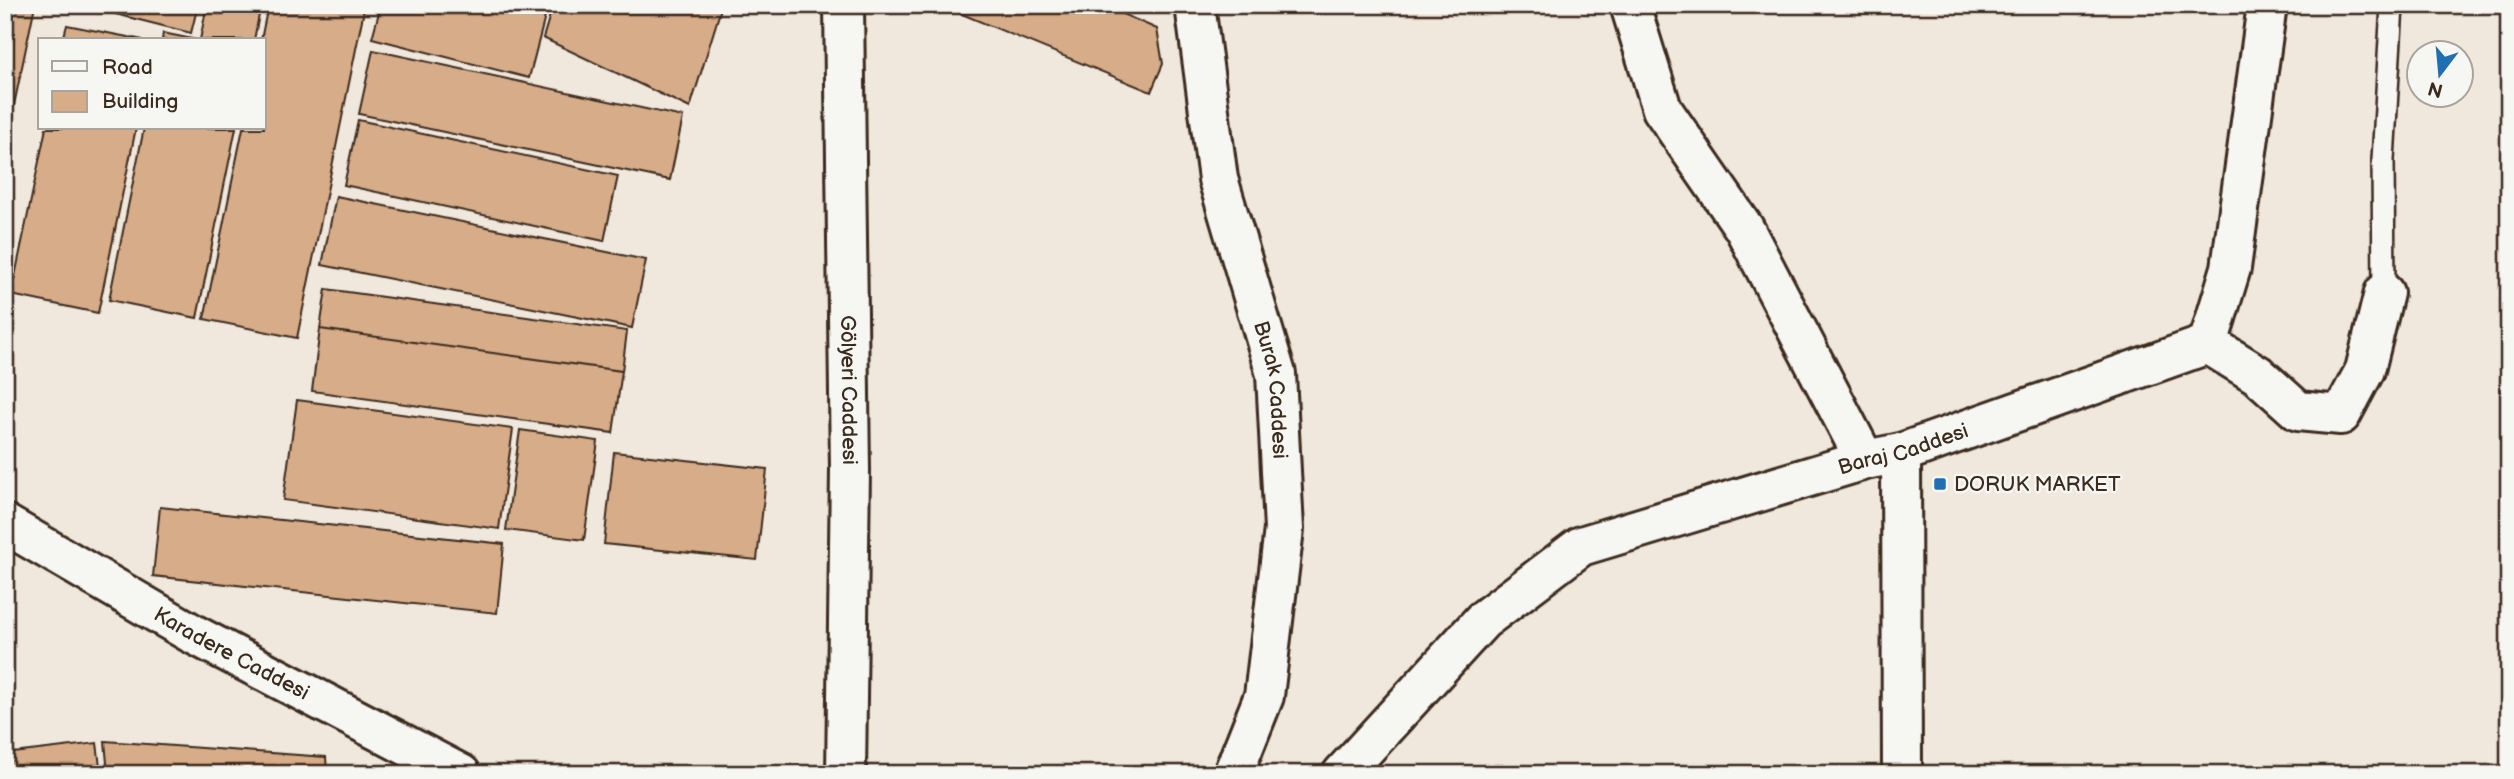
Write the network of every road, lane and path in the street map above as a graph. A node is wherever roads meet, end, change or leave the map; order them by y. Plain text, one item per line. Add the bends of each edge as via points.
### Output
1 (845, 5) edge
2 (1195, 5) edge
3 (1630, 5) edge
4 (2267, 5) edge
5 (2392, 5) edge
6 (2384, 293) joint
7 (2208, 344) junction
8 (1883, 457) junction
9 (5, 524) edge
10 (1389, 721) junction
11 (461, 774) edge
12 (846, 774) edge
13 (1233, 774) edge
14 (1342, 774) edge
15 (1377, 774) edge
16 (1902, 774) edge

1 - 12 street, Gölyeri Caddesi via 850,470
2 - 13 street, Burak Caddesi via 1218,179 1276,374 1284,529 1264,696
3 - 8 street via 1662,109 1744,228
4 - 7 street via 2231,268
5 - 6 lane via 2383,160
6 - 7 street via 2365,370 2341,415 2298,411 2258,375
7 - 8 street, Baraj Caddesi
8 - 10 street, Baraj Caddesi via 1581,546 1483,620
8 - 16 street
9 - 11 street, Karadere Caddesi via 193,634
10 - 14 street, Baraj Caddesi
10 - 15 street

